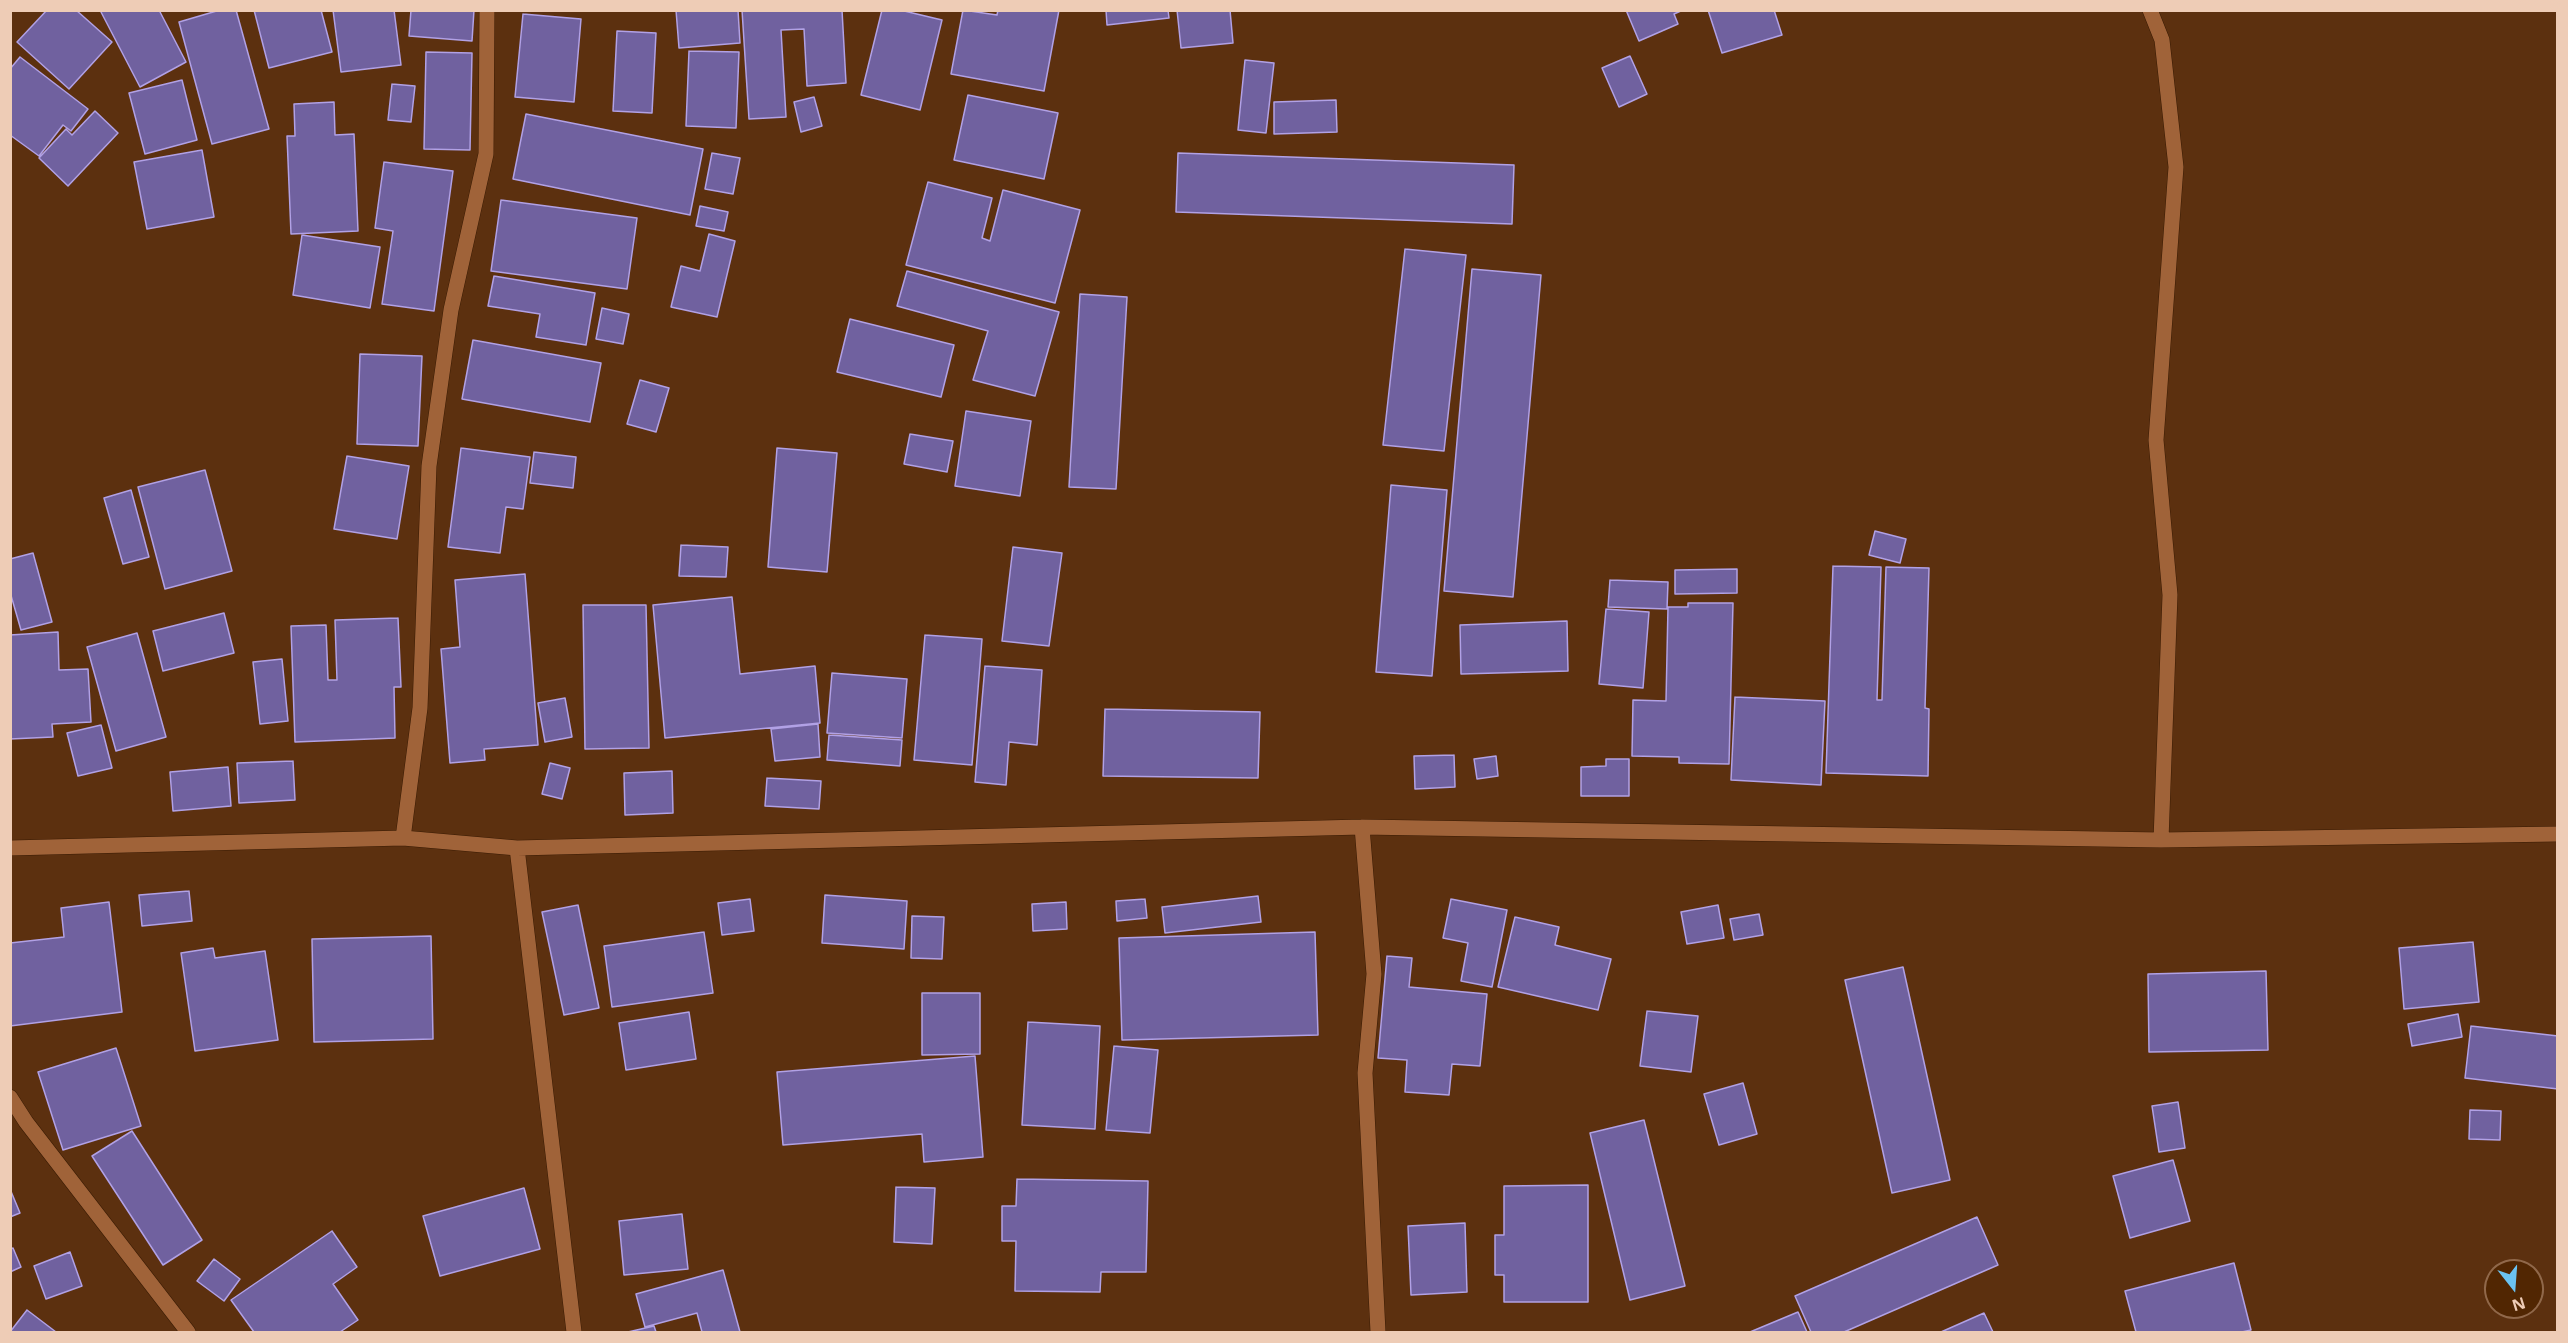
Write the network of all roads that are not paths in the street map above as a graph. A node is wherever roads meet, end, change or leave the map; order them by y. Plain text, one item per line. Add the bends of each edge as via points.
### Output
1 (486, 10) edge
2 (2150, 10) edge
3 (1362, 827) junction
4 (2556, 831) edge
5 (403, 838) junction
6 (2161, 840) junction
7 (10, 848) edge
8 (517, 848) junction
9 (10, 1096) edge
10 (188, 1332) edge
11 (574, 1332) edge
12 (1378, 1332) edge

1 - 5 street via 486,154 451,310 429,466 420,708
2 - 6 street via 2162,40 2176,167 2156,440 2170,595
3 - 6 street
3 - 8 street
3 - 12 street via 1374,974 1365,1073
4 - 6 street
5 - 7 street
5 - 8 street
8 - 11 street
9 - 10 street

